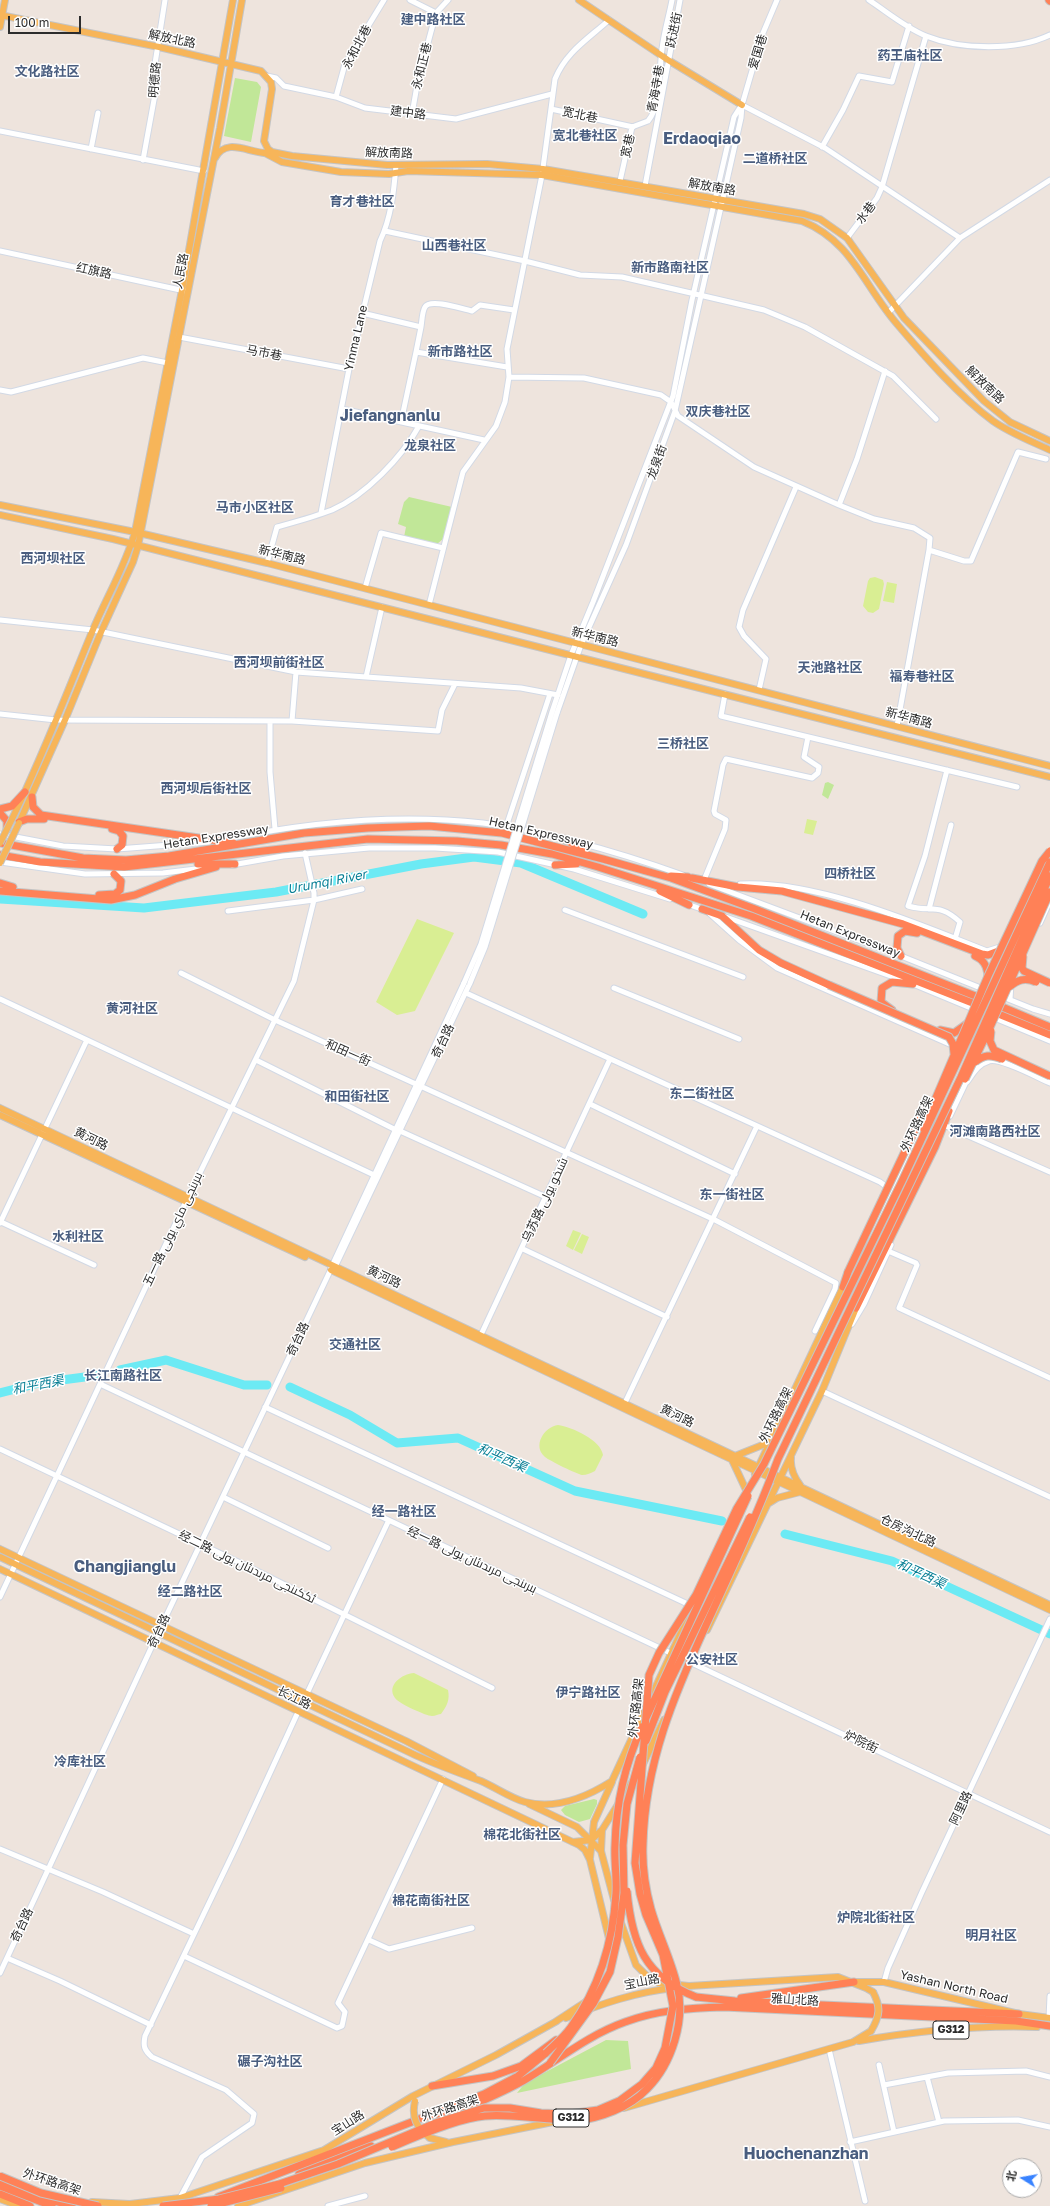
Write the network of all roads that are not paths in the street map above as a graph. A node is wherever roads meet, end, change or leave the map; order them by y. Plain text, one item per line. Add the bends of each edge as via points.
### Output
1 (5, 0) edge
2 (165, 0) edge
3 (234, 0) edge
4 (242, 0) edge
5 (384, 0) edge
6 (410, 0) edge
7 (448, 0) edge
8 (579, 0) edge
9 (672, 0) edge
10 (680, 0) edge
11 (777, 0) edge
12 (869, 0) edge
13 (436, 13) junction
14 (1, 15) edge
15 (609, 20) junction
16 (909, 26) junction
17 (0, 27) edge
18 (1050, 35) edge
19 (926, 36) junction
20 (159, 47) junction
21 (661, 56) junction
22 (668, 60) junction
23 (222, 62) junction
24 (232, 64) junction
25 (267, 76) junction
26 (552, 94) junction
27 (336, 97) junction
28 (742, 105) junction
29 (551, 109) junction
30 (98, 113) dead end
31 (412, 114) junction
32 (648, 121) joint
33 (633, 127) junction
34 (0, 131) edge
35 (264, 136) junction
36 (822, 147) junction
37 (91, 149) junction
38 (265, 153) junction
39 (277, 153) junction
40 (143, 160) junction
41 (212, 165) junction
42 (396, 165) junction
43 (204, 171) junction
44 (543, 172) junction
45 (396, 173) junction
46 (1050, 180) edge
47 (620, 181) junction
48 (645, 186) junction
49 (882, 186) junction
50 (718, 203) junction
51 (385, 231) junction
52 (847, 238) junction
53 (960, 238) junction
54 (0, 251) edge
55 (525, 261) junction
56 (185, 291) junction
57 (694, 292) junction
58 (702, 294) junction
59 (895, 305) junction
60 (514, 310) junction
61 (888, 312) junction
62 (362, 313) junction
63 (421, 327) junction
64 (179, 337) junction
65 (416, 352) junction
66 (168, 363) junction
67 (507, 367) junction
68 (349, 369) junction
69 (885, 371) junction
70 (509, 377) junction
71 (0, 390) edge
72 (670, 402) junction
73 (342, 408) junction
74 (675, 411) junction
75 (936, 419) dead end
76 (401, 422) junction
77 (419, 426) junction
78 (484, 440) junction
79 (1050, 441) edge
80 (1050, 450) edge
81 (1046, 460) dead end
82 (796, 487) junction
83 (839, 505) junction
84 (0, 506) edge
85 (321, 513) junction
86 (0, 515) edge
87 (138, 532) junction
88 (135, 545) junction
89 (444, 548) junction
90 (929, 550) junction
91 (267, 563) junction
92 (365, 588) junction
93 (429, 605) junction
94 (382, 607) junction
95 (0, 620) edge
96 (93, 630) junction
97 (102, 632) junction
98 (579, 644) junction
99 (574, 655) junction
100 (296, 672) junction
101 (366, 677) junction
102 (455, 684) junction
103 (759, 690) junction
104 (550, 694) junction
105 (725, 694) junction
106 (558, 695) junction
107 (554, 713) junction
108 (0, 714) edge
109 (56, 720) junction
110 (65, 720) junction
111 (270, 721) junction
112 (292, 721) junction
113 (897, 726) junction
114 (808, 737) junction
115 (1050, 766) edge
116 (947, 770) junction
117 (1050, 777) edge
118 (1017, 787) dead end
119 (25, 792) junction
120 (32, 796) junction
121 (0, 809) edge
122 (0, 813) edge
123 (19, 823) junction
124 (951, 825) dead end
125 (506, 827) junction
126 (7, 829) junction
127 (275, 829) junction
128 (0, 834) edge
129 (564, 839) junction
130 (217, 841) junction
131 (0, 843) edge
132 (241, 844) junction
133 (117, 849) junction
134 (1050, 852) edge
135 (305, 853) junction
136 (0, 854) edge
137 (595, 856) junction
138 (1050, 862) edge
139 (0, 863) edge
140 (174, 863) junction
141 (235, 864) junction
142 (585, 864) junction
143 (555, 865) junction
144 (216, 867) junction
145 (114, 874) junction
146 (659, 875) junction
147 (1050, 876) edge
148 (690, 877) junction
149 (704, 880) junction
150 (640, 882) junction
151 (0, 883) edge
152 (723, 885) junction
153 (362, 889) dead end
154 (0, 891) edge
155 (1050, 892) edge
156 (314, 900) junction
157 (1050, 901) edge
158 (689, 905) junction
159 (930, 909) junction
160 (228, 910) dead end
161 (565, 910) dead end
162 (704, 910) junction
163 (1012, 937) junction
164 (955, 939) junction
165 (1001, 950) junction
166 (1023, 953) junction
167 (901, 956) junction
168 (181, 973) dead end
169 (988, 976) junction
170 (743, 977) dead end
171 (1050, 983) edge
172 (913, 984) junction
173 (978, 986) junction
174 (614, 988) dead end
175 (1007, 988) junction
176 (1050, 988) edge
177 (466, 993) junction
178 (0, 999) edge
179 (1010, 999) junction
180 (974, 1010) junction
181 (1050, 1014) edge
182 (275, 1020) junction
183 (970, 1022) junction
184 (1002, 1022) junction
185 (991, 1025) junction
186 (1050, 1027) edge
187 (1050, 1035) edge
188 (739, 1039) dead end
189 (87, 1040) junction
190 (1050, 1041) edge
191 (959, 1048) junction
192 (954, 1055) junction
193 (610, 1059) junction
194 (256, 1060) junction
195 (973, 1064) junction
196 (1050, 1076) edge
197 (1050, 1080) edge
198 (1050, 1083) edge
199 (420, 1085) junction
200 (962, 1089) junction
201 (936, 1094) junction
202 (590, 1104) junction
203 (0, 1108) edge
204 (232, 1108) junction
205 (949, 1111) junction
206 (0, 1115) edge
207 (757, 1126) junction
208 (946, 1126) junction
209 (398, 1130) junction
210 (44, 1132) junction
211 (567, 1152) junction
212 (1050, 1172) edge
213 (735, 1174) junction
214 (374, 1175) junction
215 (903, 1179) junction
216 (891, 1190) junction
217 (546, 1197) junction
218 (187, 1199) junction
219 (900, 1205) junction
220 (713, 1220) junction
221 (0, 1222) edge
222 (523, 1249) junction
223 (888, 1251) junction
224 (94, 1265) dead end
225 (332, 1267) junction
226 (843, 1287) junction
227 (856, 1308) joint
228 (667, 1317) junction
229 (815, 1331) dead end
230 (847, 1331) junction
231 (480, 1338) junction
232 (1050, 1378) edge
233 (100, 1384) junction
234 (822, 1391) junction
235 (624, 1406) junction
236 (265, 1407) junction
237 (770, 1442) junction
238 (0, 1449) edge
239 (245, 1452) junction
240 (791, 1455) junction
241 (733, 1458) junction
242 (778, 1459) junction
243 (759, 1467) junction
244 (56, 1475) junction
245 (779, 1479) junction
246 (801, 1490) junction
247 (747, 1492) junction
248 (223, 1497) junction
249 (1050, 1497) edge
250 (768, 1504) junction
251 (388, 1522) junction
252 (201, 1544) junction
253 (328, 1548) dead end
254 (0, 1549) edge
255 (0, 1557) edge
256 (18, 1558) junction
257 (15, 1564) junction
258 (0, 1568) edge
259 (11, 1573) junction
260 (0, 1597) edge
261 (1050, 1605) edge
262 (693, 1607) junction
263 (1050, 1610) edge
264 (344, 1614) junction
265 (1050, 1619) edge
266 (160, 1628) junction
267 (154, 1641) junction
268 (670, 1653) junction
269 (691, 1663) junction
270 (492, 1688) dead end
271 (306, 1694) junction
272 (302, 1702) junction
273 (298, 1712) junction
274 (443, 1780) junction
275 (612, 1781) junction
276 (481, 1782) junction
277 (968, 1793) junction
278 (525, 1802) junction
279 (602, 1830) junction
280 (1050, 1832) edge
281 (590, 1840) junction
282 (576, 1843) junction
283 (623, 1845) junction
284 (0, 1848) edge
285 (601, 1851) junction
286 (590, 1860) junction
287 (48, 1869) junction
288 (472, 1928) dead end
289 (194, 1934) junction
290 (369, 1940) junction
291 (184, 1956) junction
292 (7, 1958) junction
293 (0, 1973) edge
294 (854, 1982) junction
295 (884, 1982) junction
296 (689, 1986) junction
297 (1050, 1996) edge
298 (723, 2000) junction
299 (1019, 2014) junction
300 (1049, 2018) edge
301 (554, 2022) junction
302 (151, 2025) junction
303 (1050, 2027) edge
304 (853, 2042) junction
305 (829, 2049) junction
306 (544, 2052) junction
307 (550, 2063) junction
308 (879, 2065) dead end
309 (927, 2076) junction
310 (1050, 2077) edge
311 (884, 2085) junction
312 (432, 2086) junction
313 (939, 2122) junction
314 (1050, 2127) edge
315 (894, 2132) junction
316 (453, 2142) junction
317 (850, 2142) junction
318 (344, 2148) junction
319 (324, 2150) junction
320 (0, 2178) edge
321 (0, 2186) edge
322 (0, 2194) edge
323 (365, 2196) dead end
324 (180, 2198) junction
325 (0, 2200) edge
326 (865, 2201) dead end
327 (19, 2206) edge
328 (30, 2206) edge
329 (52, 2206) edge
330 (72, 2206) edge
331 (98, 2206) edge
332 (163, 2206) edge
333 (193, 2206) edge
334 (211, 2206) edge
335 (216, 2206) edge
336 (238, 2206) edge
337 (328, 2206) edge

1 - 14 main road
2 - 20 street, 明德路 via 158,36
3 - 23 main road, 人民路
4 - 24 main road, 人民路
5 - 27 street, 永和北巷 via 345,64
6 - 13 street
7 - 13 street, 永和正巷
8 - 15 main road
9 - 21 street, 跃进街
10 - 22 street, 跃进街
11 - 28 street, 爱国巷 via 763,33
12 - 16 street
13 - 31 street, 永和正巷 via 418,80
14 - 17 main road
14 - 20 main road, 解放北路
15 - 21 main road
15 - 26 street via 572,51 561,65
16 - 19 street
16 - 36 street via 892,82 859,76
18 - 19 street via 1023,43 986,47 963,45
19 - 49 street, 水巷
20 - 23 main road, 解放北路
20 - 40 street, 明德路 via 154,70 158,78
21 - 22 main road
21 - 32 street, 青海寺巷 via 662,70 655,104
22 - 28 main road
22 - 48 street, 青海寺巷
23 - 24 main road, 解放北路
23 - 43 main road, 人民路
24 - 25 main road via 256,69
24 - 41 main road, 人民路
25 - 27 street, 建中路 via 276,78 284,86
25 - 35 main road via 272,90
26 - 29 street
26 - 31 street, 建中路 via 456,119
27 - 31 street, 建中路 via 365,108
28 - 36 street
28 - 50 street, 爱国巷 via 741,118
29 - 33 street, 宽北巷
29 - 44 street
30 - 37 street
32 - 33 street, 宽巷
33 - 47 street, 宽巷 via 629,135
34 - 37 street
35 - 38 main road
35 - 39 main road via 265,146
36 - 49 street
37 - 40 street
38 - 39 main road, 解放南路
38 - 41 main road, 解放南路 via 228,147 217,154
38 - 45 main road, 解放南路 via 282,162 341,172
39 - 42 main road, 解放南路 via 345,162
40 - 43 street
41 - 56 main road, 人民路
42 - 44 main road, 解放南路 via 487,164
42 - 45 street, Yinma Lane
43 - 56 main road, 人民路
44 - 45 main road, 解放南路
44 - 47 main road, 解放南路
44 - 50 main road, 解放南路
44 - 55 street
45 - 51 street, Yinma Lane
46 - 53 street
47 - 48 main road, 解放南路
48 - 50 main road, 解放南路
49 - 52 street, 水巷 via 877,198
49 - 53 street
50 - 52 main road, 解放南路 via 809,216 826,222
50 - 57 street, 龙泉街
50 - 58 street, 龙泉街
50 - 61 main road via 802,221 826,232 851,258
51 - 55 street
51 - 62 street, Yinma Lane via 380,241
52 - 59 main road, 解放南路
53 - 59 street
54 - 56 street, 红旗路
55 - 57 street via 580,275 622,277
55 - 60 street
56 - 64 main road, 人民路
56 - 66 main road, 人民路
57 - 58 street
57 - 72 street, 龙泉街
58 - 69 street via 764,310 798,324
58 - 74 street, 龙泉街
59 - 61 street
59 - 79 main road, 解放南路 via 989,406 1010,422
60 - 63 street via 480,305 472,311 439,303 429,304 425,307
60 - 67 street via 507,349
61 - 80 main road via 955,389 992,420
62 - 63 street
62 - 68 street, Yinma Lane
63 - 65 street
64 - 68 street, 马市巷
64 - 87 main road, 人民路
65 - 67 street
65 - 76 street
66 - 71 street via 144,358 11,392
66 - 87 main road, 人民路
67 - 70 street
68 - 73 street, Yinma Lane
69 - 75 street
69 - 83 street via 857,459
70 - 72 street via 584,378 661,395
70 - 78 street via 505,402 496,426
72 - 74 street
72 - 98 street, 龙泉街
73 - 76 street
73 - 85 street, Yinma Lane
74 - 82 street via 678,416 754,467
74 - 98 street, 龙泉街 via 626,545
76 - 77 street
77 - 78 street
77 - 85 street via 410,444 392,464 358,493 333,509
78 - 89 street via 463,472
81 - 90 street via 1018,452 971,561
82 - 83 street
82 - 103 street via 743,610 739,627 766,659
83 - 90 street via 874,519 914,528 930,538
84 - 87 main road, 新华南路
85 - 91 street via 276,527
86 - 88 main road, 新华南路
87 - 88 main road, 人民路
87 - 91 main road, 新华南路
88 - 94 main road, 新华南路
88 - 96 main road
88 - 97 main road via 133,562
89 - 92 street via 381,533
89 - 93 street
90 - 113 street
91 - 92 main road, 新华南路
92 - 93 main road, 新华南路
93 - 98 main road, 新华南路
94 - 99 main road, 新华南路
94 - 101 street
95 - 96 street
96 - 97 street
96 - 109 main road
97 - 100 street
97 - 110 main road
98 - 99 street, 龙泉街
98 - 103 main road, 新华南路
99 - 105 main road, 新华南路
99 - 106 street, 龙泉街
99 - 107 street, 龙泉街
100 - 101 street
100 - 112 street
101 - 102 street
102 - 104 street via 521,688
102 - 112 street via 442,710 438,732
103 - 113 main road, 新华南路
104 - 106 street
104 - 125 street
105 - 114 street via 721,716
105 - 117 main road, 新华南路
106 - 107 street, 龙泉街
107 - 177 street, 奇台路, bridge via 485,947
107 - 199 street, 奇台路, bridge via 481,944
108 - 109 street
109 - 110 street
109 - 119 main road
110 - 111 street
110 - 120 main road
111 - 112 street
111 - 127 street via 270,772
113 - 115 main road, 新华南路
114 - 116 street
114 - 149 street via 804,757 819,767 818,773 812,778 726,759 714,811 726,820 725,829
116 - 118 street
116 - 159 street via 925,856 908,906 921,910
119 - 121 highway via 12,806
119 - 126 main road, bridge
120 - 123 main road
120 - 130 highway via 33,807 41,815
122 - 126 highway via 7,821
123 - 133 highway via 36,818 116,830 122,833 124,839
123 - 139 main road, bridge
124 - 159 street
125 - 127 street via 463,821 369,820
125 - 129 street
126 - 131 main road, bridge
127 - 130 street
128 - 133 street via 63,846
129 - 137 highway
129 - 148 street
130 - 132 highway
130 - 133 street
131 - 132 highway, Hetan Expressway via 83,858 126,860
132 - 137 highway, Hetan Expressway via 304,833 430,826 502,833
134 - 163 street
134 - 165 highway, bridge via 1042,861
135 - 141 street
135 - 143 street via 369,848 435,848 498,852
135 - 156 street, 五一路 بىرىنچى ماي يولى
136 - 140 highway, Hetan Expressway via 40,862 82,866 124,867
137 - 146 highway, Hetan Expressway
138 - 215 highway, 外环路高架, bridge
139 - 145 street via 85,874
140 - 141 highway
140 - 142 highway, Hetan Expressway via 311,845 392,840 501,845 552,854
141 - 144 street
142 - 143 highway
142 - 150 highway, Hetan Expressway
143 - 158 street
144 - 145 street via 163,873
144 - 154 highway via 175,879 136,895 111,900
145 - 151 highway via 121,881 120,890 115,894 9,887
146 - 148 highway
146 - 186 highway, Hetan Expressway via 755,909
147 - 219 highway, 外环路高架, bridge via 961,1078
148 - 149 highway
148 - 167 street
149 - 152 highway
150 - 158 highway
150 - 187 highway, Hetan Expressway via 751,916
152 - 164 street via 754,884 814,892 914,923
152 - 165 highway via 782,891 915,928 982,954 992,954
153 - 156 street
155 - 166 highway, bridge
156 - 160 street
156 - 182 street, 五一路 بىرىنچى ماي يولى via 294,980
157 - 179 street via 1011,984
158 - 162 street
159 - 164 street via 949,913 960,922
161 - 170 street
162 - 172 street
162 - 191 street via 738,940 777,968
162 - 192 highway, bridge via 722,916 759,950 781,963 948,1037 953,1044
163 - 164 street via 1000,947 987,951
163 - 173 street via 996,975
165 - 169 highway, bridge
166 - 171 highway, bridge via 1024,971
166 - 175 highway, bridge
167 - 169 highway via 897,948 898,936 905,931 922,934 982,959
167 - 173 street
168 - 182 street, 和田一街
169 - 183 highway, bridge
172 - 180 street
172 - 183 highway, bridge via 886,984 882,988 881,1002 890,1009 948,1033 954,1033
173 - 179 street
174 - 188 street
175 - 176 highway, bridge via 1021,979
175 - 185 highway, bridge
177 - 193 street
177 - 199 street, 奇台路
178 - 189 street
179 - 181 street via 1033,1010
180 - 184 street
180 - 191 street via 975,1016
182 - 194 street, 五一路 بىرىنچى ماي يولى
182 - 199 street, 和田一街
183 - 192 highway, bridge
184 - 190 street
184 - 200 street via 993,1026
185 - 195 highway, bridge
185 - 196 highway, bridge via 990,1041 994,1050
189 - 204 street
189 - 210 street
191 - 216 street
192 - 201 highway, bridge
193 - 202 street, 乌苏路 شىخو يولى
193 - 207 street
194 - 204 street, 五一路 بىرىنچى ماي يولى
194 - 209 street
195 - 197 highway, bridge via 982,1056 992,1055
195 - 205 highway, bridge
198 - 200 street via 1001,1062 990,1060 979,1066
199 - 209 street, 奇台路
199 - 211 street, 和田一街
200 - 208 street
201 - 215 highway, bridge
201 - 226 highway, bridge via 922,1115
202 - 211 street, 乌苏路 شىخو يولى
202 - 213 street
203 - 210 main road, 黄河路
204 - 214 street
204 - 218 street, 五一路 بىرىنچى ماي يولى
205 - 219 highway, bridge
205 - 227 highway via 935,1147
206 - 210 main road, 黄河路
207 - 213 street
207 - 216 street via 880,1182
208 - 212 street
208 - 223 street
209 - 214 street, 奇台路
209 - 217 street
209 - 225 street, 奇台路
210 - 218 main road, 黄河路
210 - 221 street
211 - 217 street, 乌苏路 شىخو يولى
211 - 220 street, 和田一街
213 - 220 street
214 - 225 street, 奇台路
215 - 243 highway, 外环路高架, bridge
216 - 226 street
217 - 222 street, 乌苏路 شىخو يولى
218 - 225 main road, 黄河路
218 - 233 street, 五一路 بىرىنچى ماي يولى
219 - 242 highway, 外环路高架, bridge
220 - 228 street
220 - 229 street, 和田一街 via 836,1282
221 - 224 street
222 - 228 street
222 - 231 street, 乌苏路 شىخو يولى
223 - 230 street via 864,1304
223 - 232 street via 917,1265 899,1308
225 - 231 main road, 黄河路
225 - 236 street, 奇台路
226 - 237 main road via 819,1333
227 - 230 main road
228 - 235 street
230 - 234 main road
231 - 235 main road, 黄河路
233 - 239 street, 经一路 بىرىنجى مرىدىئان يولى
233 - 244 street, 五一路 بىرىنچى ماي يولى
234 - 240 main road
234 - 249 street
235 - 241 main road, 黄河路
236 - 239 street, 奇台路
236 - 262 street
237 - 241 main road
237 - 243 main road
238 - 244 street, 经二路 ئككىنجى مرىدىئان يولى
239 - 248 street, 奇台路
239 - 251 street, 经一路 بىرىنجى مرىدىئان يولى
240 - 245 main road
240 - 246 main road via 790,1465
241 - 243 main road, 黄河路
241 - 247 main road
242 - 283 highway, bridge via 665,1692 633,1776
242 - 334 highway, 外环路高架, bridge via 763,1501 682,1678 656,1750 647,1793 643,1865 652,1911 677,1984 680,2005 671,2050 662,2070 651,2084 625,2106 603,2115 574,2121 508,2115 483,2116 437,2129 282,2188
243 - 245 main road, 仓房沟北路
243 - 247 main road
243 - 306 highway, bridge via 640,1732 623,1778 615,1845 616,1893 611,1935 602,1969 588,2000 570,2028
243 - 332 highway, 外环路高架, bridge via 736,1508 696,1595 659,1653 649,1675 635,1863 646,1915 663,1955 673,2006 665,2048 656,2068 642,2084 620,2101 598,2110 569,2114 484,2108 438,2122 338,2164 279,2184 219,2199
244 - 252 street, 经二路 ئككىنجى مرىدىئان يولى
244 - 256 street, 五一路 بىرىنچى ماي يولى
245 - 246 main road, 仓房沟北路
245 - 250 main road
246 - 250 main road via 777,1498
246 - 261 main road, 仓房沟北路
246 - 263 main road, 仓房沟北路
247 - 262 main road
248 - 252 street, 奇台路
248 - 253 street
250 - 269 main road
251 - 264 street
251 - 268 street, 经一路 بىرىنجى مرىدىئان يولى
252 - 264 street, 经二路 ئككىنجى مرىدىئان يولى
252 - 266 street, 奇台路
254 - 256 main road
255 - 257 main road, 长江路
256 - 257 street, 五一路 بىرىنچى ماي يولى
256 - 266 main road
257 - 259 street, 五一路 بىرىنچى ماي يولى
257 - 266 main road, 长江路
258 - 259 main road, 长江路
259 - 260 street, 五一路 بىرىنچى ماي يولى
259 - 267 main road, 长江路
262 - 268 main road
264 - 270 street, 经二路 ئككىنجى مرىدىئان يولى
264 - 271 street
265 - 277 street, 阿里路
266 - 267 street, 奇台路
266 - 271 main road
266 - 272 main road, 长江路
267 - 273 main road, 长江路
267 - 287 street, 奇台路
268 - 269 street, 炉院街
268 - 275 main road
269 - 277 street, 炉院街
269 - 279 main road via 644,1763
271 - 272 street
271 - 276 main road via 406,1740 464,1770
272 - 276 main road, 长江路 via 422,1758
273 - 274 main road, 长江路
273 - 289 street
274 - 282 main road, 长江路
274 - 290 street
275 - 278 main road, 长江路 via 589,1795 558,1803
275 - 281 main road via 594,1822
276 - 278 main road, 长江路
277 - 280 street, 炉院街
277 - 295 street, 阿里路 via 888,1968
278 - 281 main road via 577,1827
279 - 281 main road
279 - 285 main road
281 - 282 main road
281 - 285 main road
281 - 286 main road
282 - 286 main road via 585,1850
283 - 298 highway, bridge via 634,1933 651,1967 664,1981 696,1997
283 - 307 highway, bridge via 624,1893 610,1972 593,2004
284 - 287 street
285 - 296 main road via 636,1965 649,1978 659,1983
286 - 301 main road via 612,1943 613,1956 608,1976 598,1992
287 - 289 street
287 - 292 street, 奇台路
288 - 290 street via 389,1949
289 - 291 street
290 - 291 street via 338,2003 345,2012 345,2020 342,2026 337,2028
291 - 302 street
292 - 293 street, 奇台路
292 - 302 street
294 - 295 main road, Yashan North Road
294 - 296 main road via 829,1977
294 - 298 highway
294 - 304 main road, bridge via 872,1992 880,2009 871,2031
295 - 299 main road, Yashan North Road
296 - 301 main road, 宝山路 via 654,1990 614,1999
297 - 300 street
298 - 299 highway
299 - 300 main road, Yashan North Road
301 - 312 main road, 宝山路 via 496,2055
302 - 324 street via 143,2045 146,2052 226,2090 254,2114 252,2123 202,2157
303 - 304 main road, G312 via 1017,2026 955,2030 886,2036
303 - 307 highway, 雅山北路 via 1016,2021 688,2008 625,2022 590,2038
304 - 305 main road, G312
305 - 316 main road, G312 via 621,2109
305 - 317 street
306 - 312 highway via 521,2066 493,2076
306 - 318 highway via 518,2076 484,2094
307 - 335 highway, 雅山北路 via 487,2099
308 - 311 street
309 - 310 street via 1026,2071
309 - 311 street
309 - 313 street
311 - 315 street
312 - 316 main road, bridge via 415,2101 416,2123 430,2138 441,2142
312 - 319 main road, 宝山路
313 - 314 street via 1018,2120
313 - 315 street
315 - 317 street
316 - 336 main road, G312 via 365,2163
317 - 326 street
318 - 319 highway
318 - 333 highway
319 - 324 main road, 宝山路
320 - 324 main road, 宝山路 via 44,2192 96,2203 130,2204
320 - 330 highway, 外环路高架 via 44,2198
320 - 331 highway, 外环路高架, bridge via 41,2193
321 - 329 highway
322 - 328 highway
323 - 337 street
325 - 327 main road

